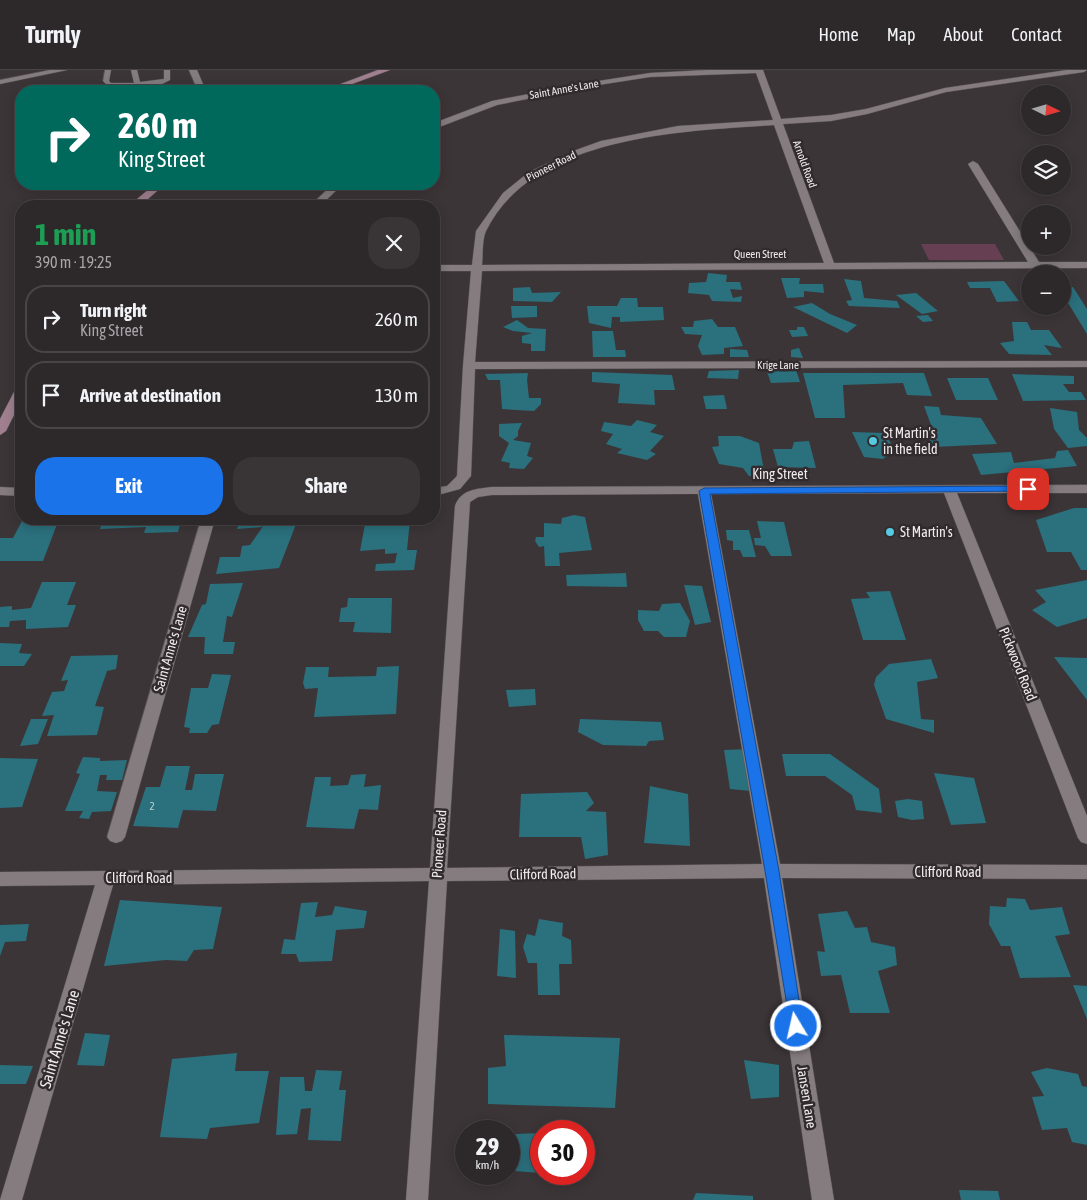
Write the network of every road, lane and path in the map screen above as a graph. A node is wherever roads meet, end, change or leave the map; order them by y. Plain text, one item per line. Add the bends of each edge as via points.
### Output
1 (63, 70) edge
2 (108, 70) edge
3 (134, 70) edge
4 (167, 70) edge
5 (193, 70) edge
6 (386, 70) edge
7 (759, 70) edge
8 (1084, 70) edge
9 (0, 82) edge
10 (137, 84) junction
11 (199, 85) edge
12 (343, 85) edge
13 (778, 123) junction
14 (440, 124) edge
15 (973, 164) dead end
16 (153, 190) edge
17 (331, 190) edge
18 (141, 200) edge
19 (321, 200) edge
20 (1035, 265) edge
21 (1071, 265) edge
22 (1087, 265) edge
23 (830, 266) junction
24 (1021, 266) edge
25 (440, 268) edge
26 (477, 268) junction
27 (1087, 364) edge
28 (469, 366) junction
29 (15, 402) edge
30 (0, 431) edge
31 (1087, 488) edge
32 (467, 489) junction
33 (949, 490) junction
34 (0, 491) edge
35 (440, 491) edge
36 (704, 491) junction
37 (15, 492) edge
38 (206, 525) edge
39 (116, 837) dead end
40 (1087, 838) edge
41 (772, 871) junction
42 (1087, 872) edge
43 (436, 876) junction
44 (106, 878) junction
45 (0, 879) edge
46 (11, 1200) edge
47 (417, 1200) edge
48 (823, 1200) edge

1 - 9 street
2 - 10 lane via 106,81 110,85
3 - 10 lane
4 - 10 lane via 167,80
5 - 11 street
6 - 12 main road
7 - 13 street, Arnold Road
7 - 14 street, Saint Anne's Lane via 650,75 574,87 495,103
8 - 13 street, Pioneer Road via 945,90 849,115
13 - 23 street, Arnold Road
13 - 26 street, Pioneer Road via 678,129 601,144 556,162 532,174 506,195 480,234
15 - 20 street
16 - 18 main road
17 - 19 street
21 - 22 street, Queen Street
23 - 24 street, Queen Street
23 - 26 street, Queen Street
25 - 26 street, Queen Street
26 - 28 street, Pioneer Road
27 - 28 street, Krige Lane
28 - 32 street, Pioneer Road via 464,473
29 - 30 main road
31 - 33 street, King Street
32 - 35 street, King Street
32 - 36 street, King Street
32 - 43 street, Pioneer Road via 462,506
33 - 36 street, King Street
33 - 40 street, Pickwood Road
34 - 37 street
36 - 41 street, Jansen Lane
38 - 39 street, Saint Anne's Lane
41 - 42 street, Clifford Road
41 - 43 street, Clifford Road
41 - 48 street, Jansen Lane
43 - 44 street, Clifford Road
43 - 47 street, Pioneer Road
44 - 45 street, Clifford Road
44 - 46 street, Saint Anne's Lane

